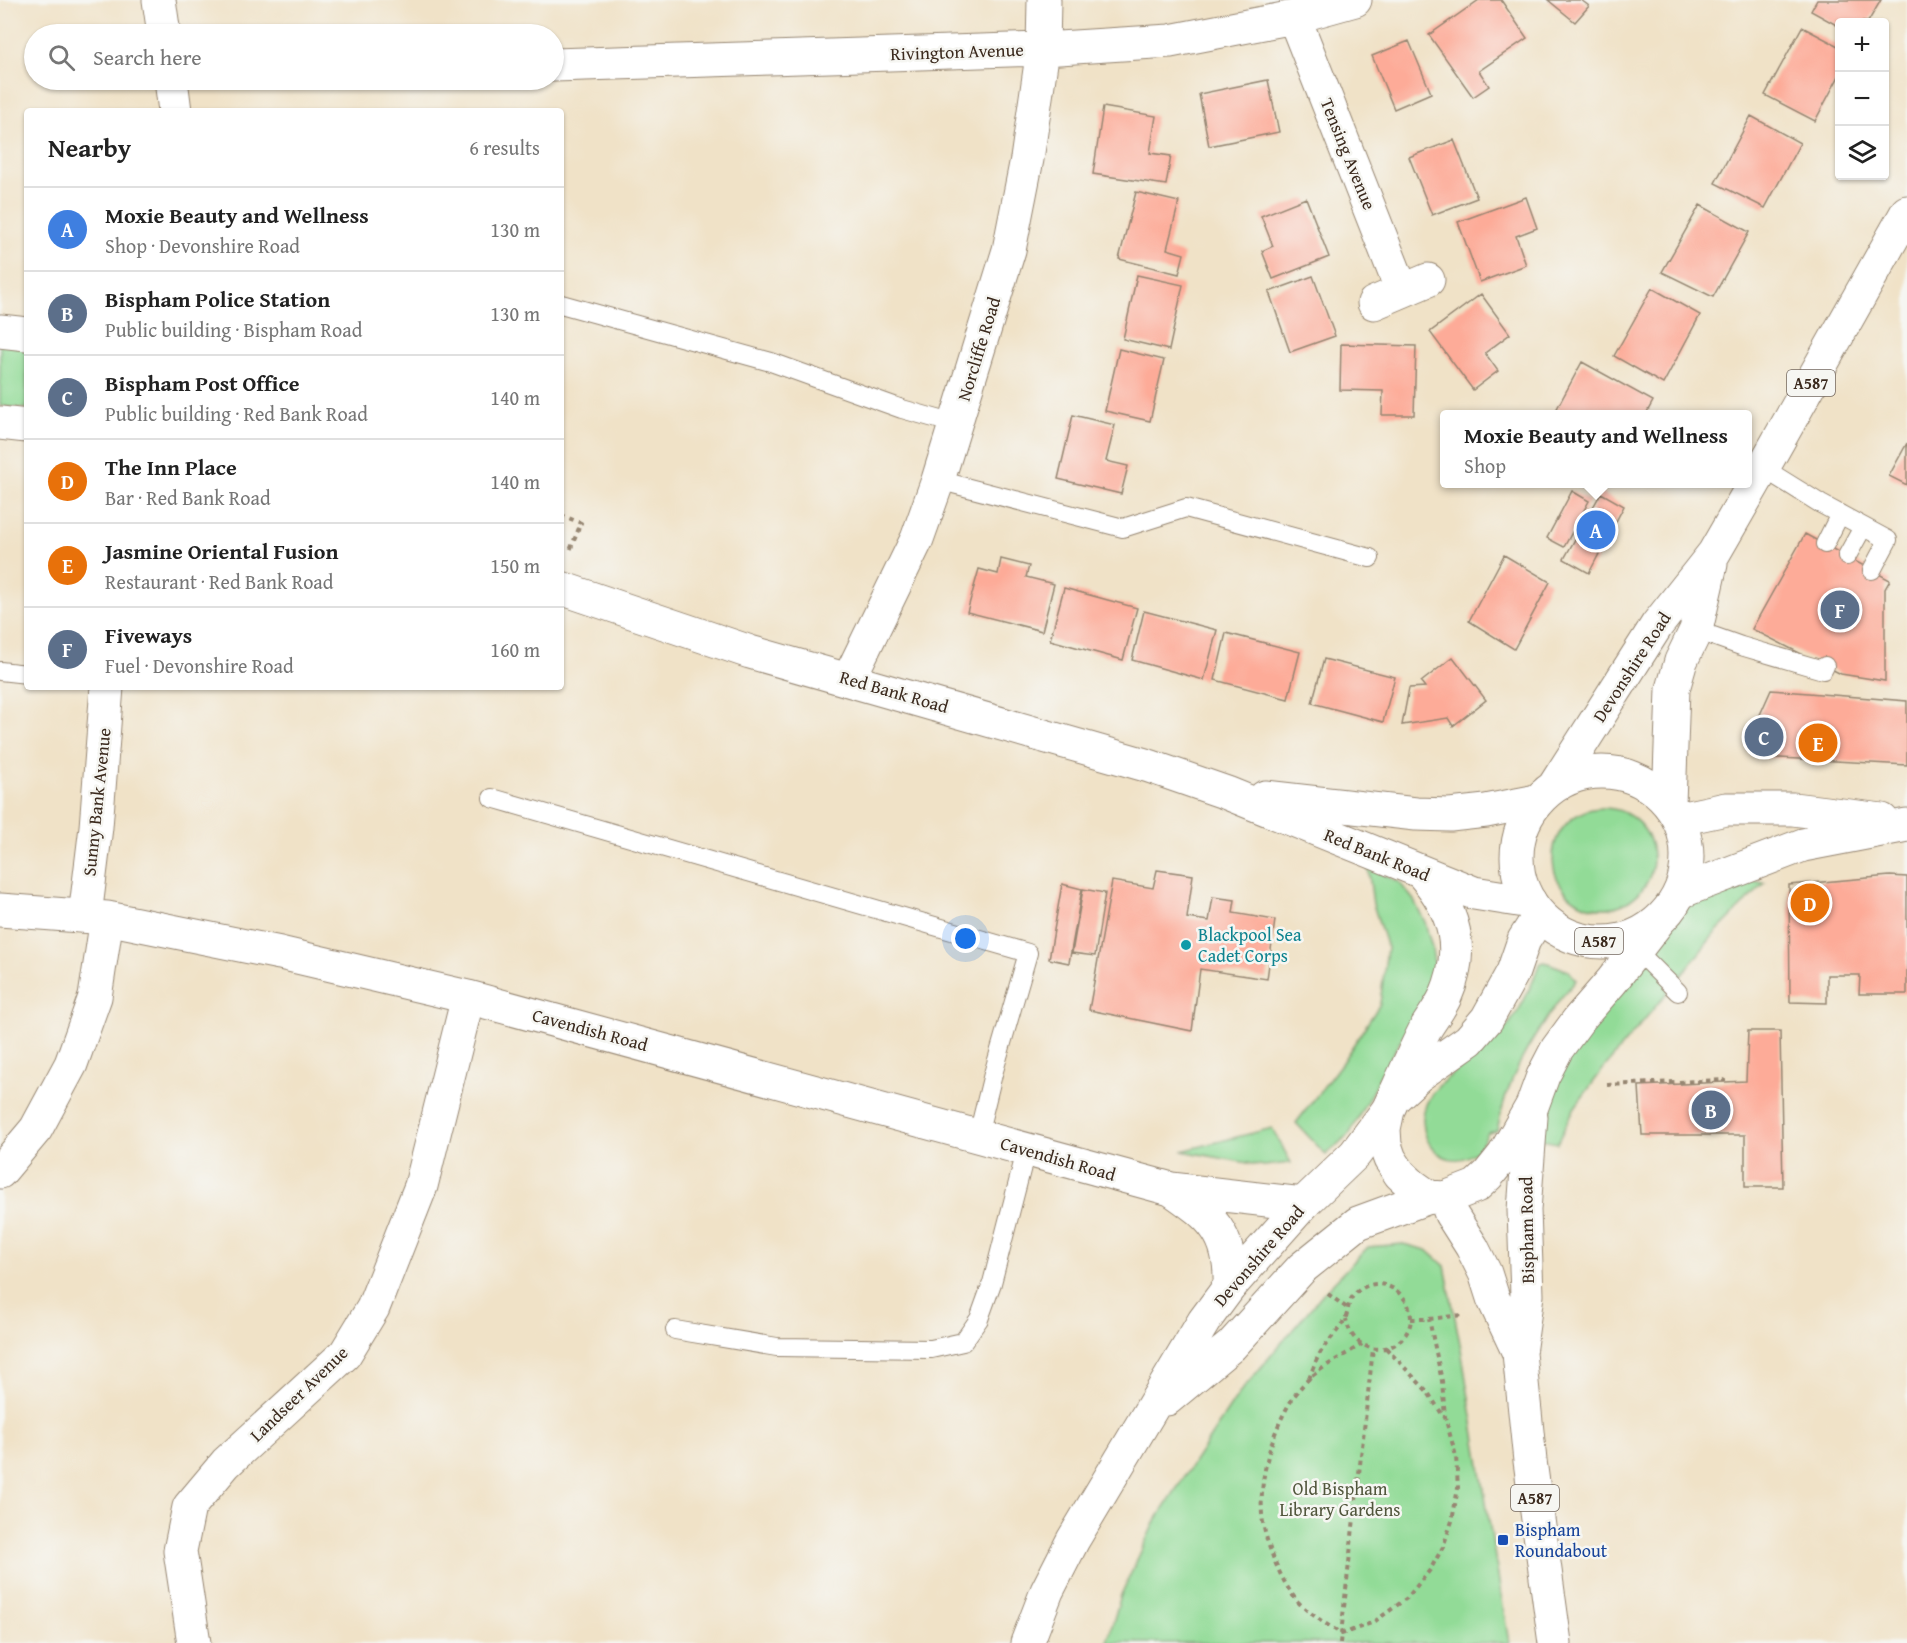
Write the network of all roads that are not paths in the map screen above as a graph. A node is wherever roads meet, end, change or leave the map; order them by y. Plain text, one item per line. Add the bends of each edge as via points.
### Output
1 (159, 0) edge
2 (1044, 0) edge
3 (1355, 0) edge
4 (1294, 17) junction
5 (163, 24) edge
6 (1043, 49) junction
7 (564, 65) edge
8 (172, 90) edge
9 (175, 108) edge
10 (1907, 212) edge
11 (1402, 292) dead end
12 (564, 305) edge
13 (0, 331) edge
14 (24, 334) edge
15 (0, 423) edge
16 (955, 424) junction
17 (24, 426) edge
18 (1763, 468) junction
19 (938, 480) junction
20 (1752, 487) edge
21 (1751, 488) edge
22 (1840, 514) junction
23 (1863, 527) junction
24 (1825, 544) dead end
25 (1714, 553) junction
26 (1847, 556) dead end
27 (1370, 558) dead end
28 (1872, 570) dead end
29 (564, 589) edge
30 (1696, 630) junction
31 (1825, 666) dead end
32 (0, 671) edge
33 (24, 674) edge
34 (849, 679) junction
35 (107, 690) edge
36 (1227, 793) junction
37 (1546, 793) junction
38 (492, 798) dead end
39 (1674, 812) junction
40 (1907, 824) edge
41 (1423, 874) junction
42 (1680, 892) junction
43 (1535, 908) junction
44 (0, 910) edge
45 (96, 917) junction
46 (1633, 944) junction
47 (1678, 992) dead end
48 (468, 997) junction
49 (1391, 1105) junction
50 (1532, 1106) junction
51 (978, 1136) junction
52 (1026, 1151) junction
53 (0, 1172) edge
54 (1171, 1189) junction
55 (1437, 1198) junction
56 (1303, 1204) junction
57 (1230, 1286) junction
58 (675, 1330) dead end
59 (1519, 1353) junction
60 (1147, 1416) junction
61 (194, 1643) edge
62 (1027, 1643) edge
63 (1555, 1643) edge

1 - 5 street
2 - 6 street, Norcliffe Road
3 - 4 street, Rivington Avenue
4 - 6 street, Rivington Avenue via 1170,41
4 - 11 street, Tensing Avenue
6 - 7 street, Rivington Avenue
6 - 16 street, Norcliffe Road via 1009,250
8 - 9 street
10 - 18 street, Devonshire Road / A587
12 - 16 lane via 771,362
13 - 14 street
15 - 17 street
16 - 19 street, Norcliffe Road
18 - 20 street, Devonshire Road / A587
18 - 22 lane
19 - 27 lane via 1123,528 1186,508
19 - 34 street, Norcliffe Road via 918,539
21 - 25 street, Devonshire Road / A587
22 - 23 lane
22 - 24 lane
23 - 26 lane
23 - 28 lane via 1888,540
25 - 30 street, Devonshire Road / A587
25 - 37 street, Devonshire Road / A587 via 1657,625
29 - 34 street, Red Bank Road via 750,652
30 - 31 lane via 1742,646 1769,646 1823,670
30 - 39 street, Devonshire Road / A587 via 1673,689
32 - 33 lane
34 - 36 street, Red Bank Road via 1149,766
35 - 45 street, Sunny Bank Avenue via 96,827
36 - 37 street, Red Bank Road via 1427,815 1486,811
36 - 41 street, Red Bank Road
37 - 39 street via 1574,776 1595,771 1616,773 1636,778 1654,789
37 - 43 street, A587 via 1526,819 1518,840 1521,883
38 - 51 lane via 1028,953
39 - 40 street via 1793,809
39 - 42 street, A587 via 1685,837 1687,856
40 - 42 street via 1803,845
41 - 43 street, Red Bank Road via 1474,893
41 - 49 street via 1447,908 1456,953 1445,998
42 - 46 street, A587 via 1671,907
43 - 46 street, A587 via 1554,927 1572,936
43 - 49 street via 1513,972 1487,1019 1469,1040 1419,1075
44 - 45 street, Cavendish Road
45 - 48 street, Cavendish Road via 280,952
45 - 53 street, Sunny Bank Avenue via 95,997 71,1064 36,1129
46 - 47 lane
46 - 50 street, A587 via 1557,1049
48 - 51 street, Cavendish Road
48 - 61 street, Landseer Avenue via 421,1186 373,1308 345,1354 226,1463 189,1506 180,1551
49 - 55 street, A587 via 1384,1129 1390,1159 1412,1185
49 - 56 street, Devonshire Road via 1355,1154
50 - 55 street, A587 via 1488,1175 1476,1186
50 - 59 street, Bispham Road / A587 via 1524,1210 1527,1295
51 - 52 street, Cavendish Road
52 - 54 street, Cavendish Road
52 - 58 lane via 992,1283 979,1319 963,1342 931,1349 777,1347
54 - 56 street, Cavendish Road
54 - 57 street, Cavendish Road via 1200,1209 1216,1227 1227,1247
55 - 59 street, Bispham Road / A587 via 1472,1247
55 - 60 street, Devonshire Road via 1358,1223 1302,1268 1231,1346
56 - 57 street, Devonshire Road
57 - 60 street, Devonshire Road via 1204,1321
59 - 63 street, Bispham Road / A587
60 - 62 street, Devonshire Road via 1073,1540

